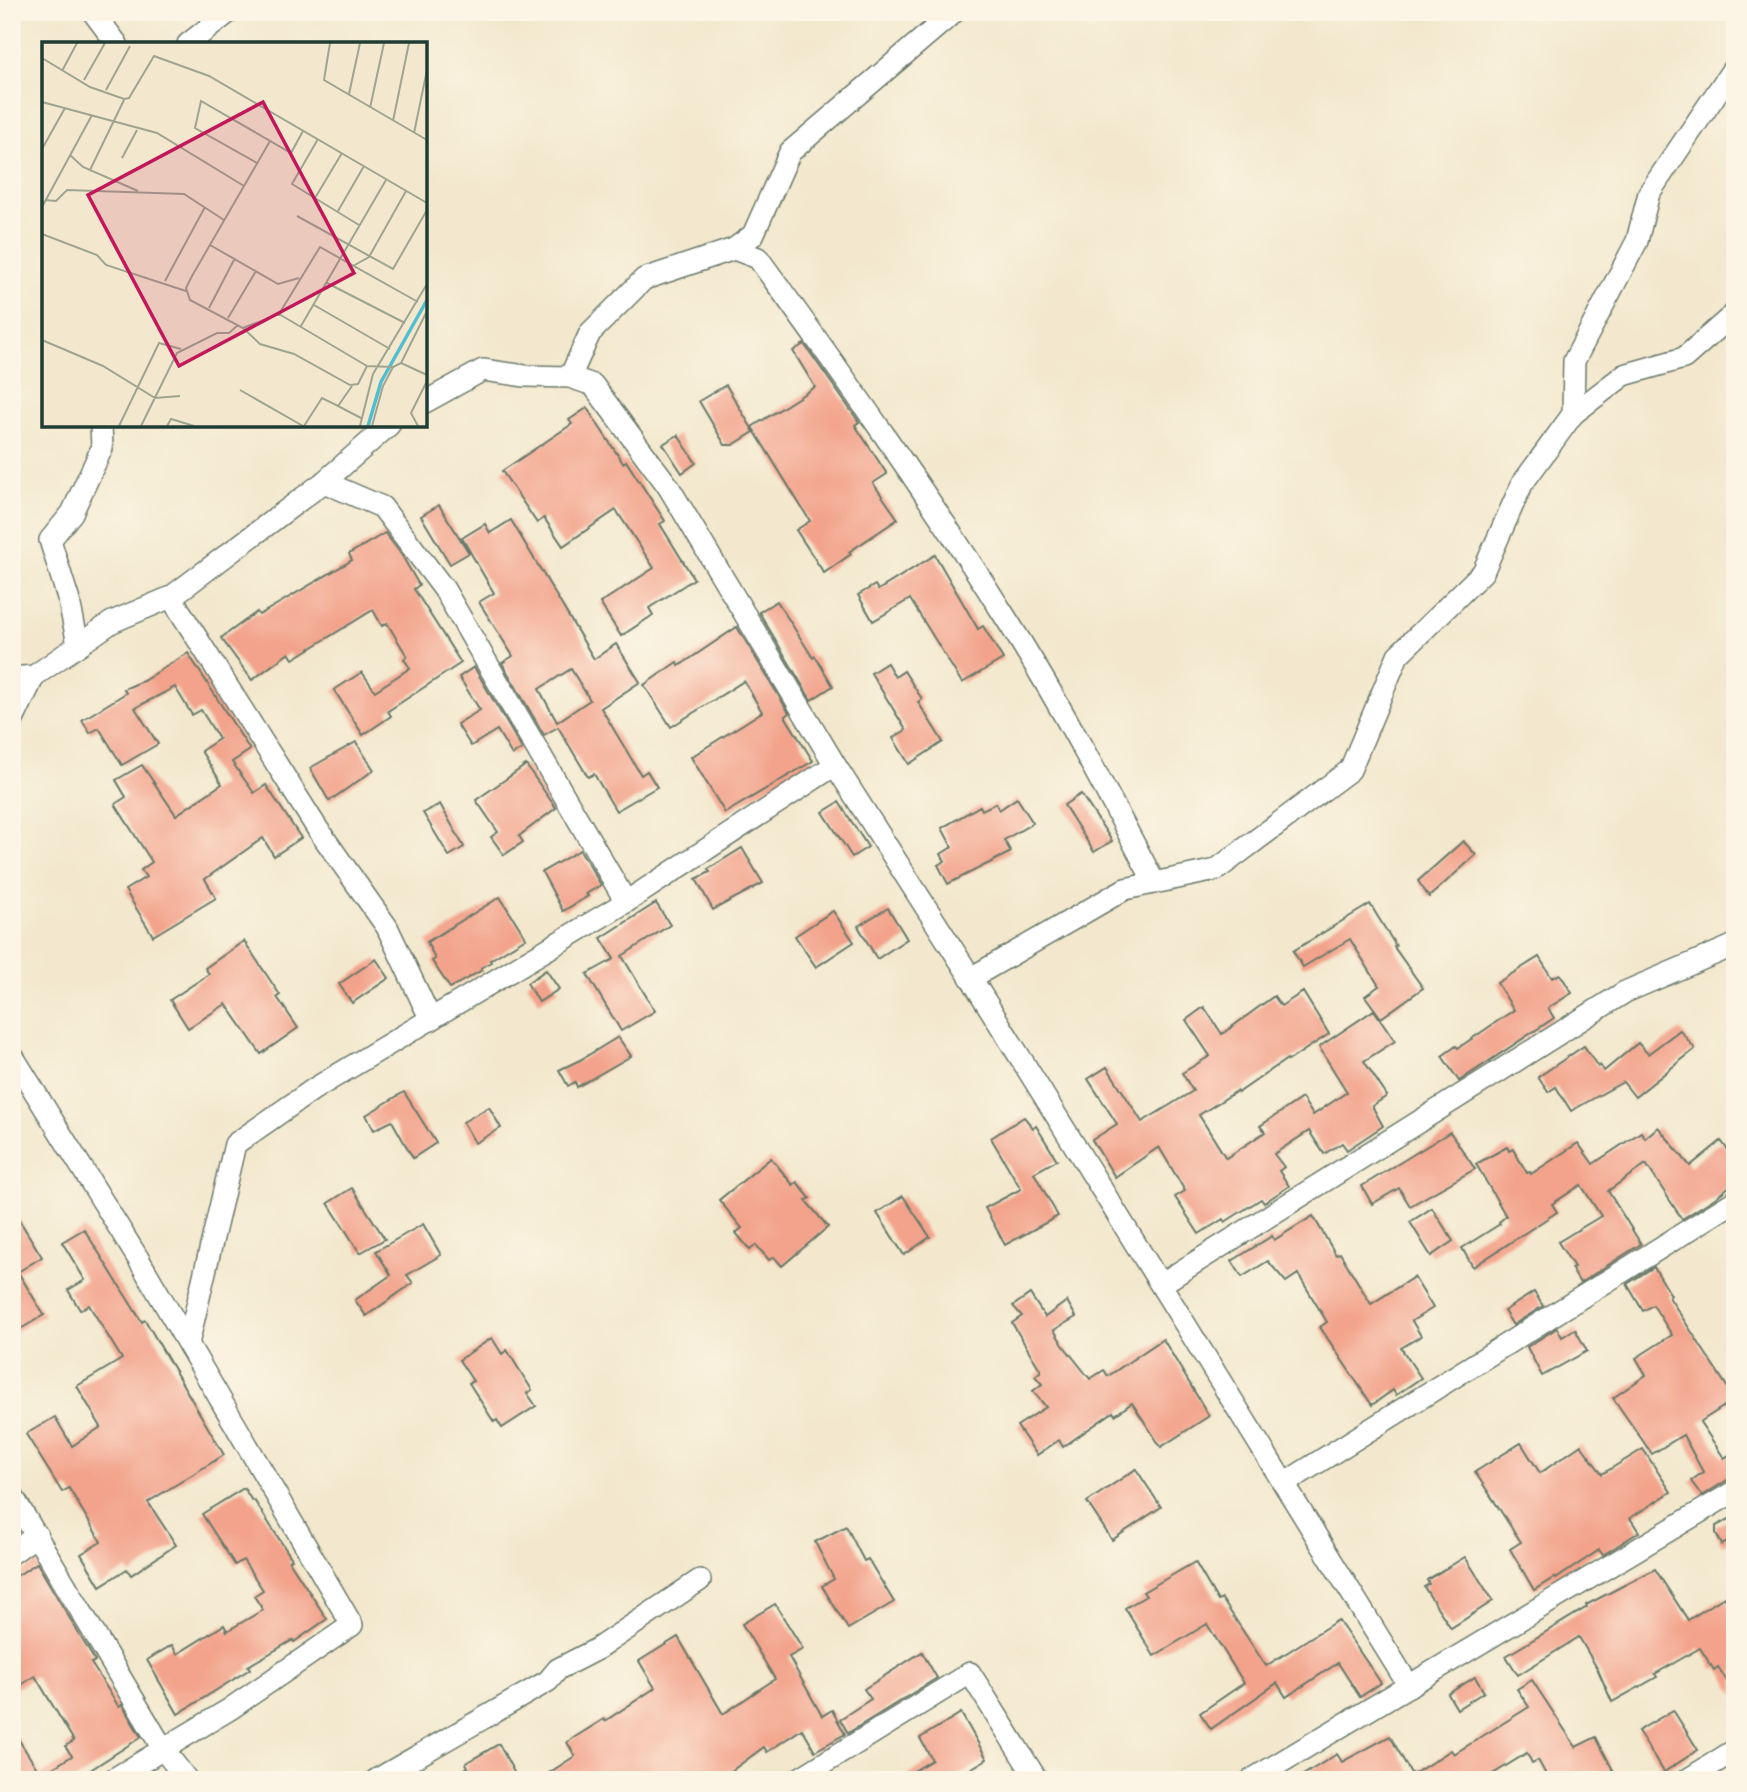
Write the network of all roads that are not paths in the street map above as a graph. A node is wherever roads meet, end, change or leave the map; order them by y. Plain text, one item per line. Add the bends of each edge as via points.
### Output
1 (93, 12) edge
2 (229, 12) edge
3 (954, 12) edge
4 (116, 42) edge
5 (191, 42) edge
6 (1735, 65) edge
7 (734, 249) junction
8 (1735, 313) edge
9 (570, 377) junction
10 (427, 401) edge
11 (1573, 414) junction
12 (101, 427) edge
13 (387, 427) edge
14 (324, 482) junction
15 (171, 597) junction
16 (78, 644) junction
17 (34, 676) junction
18 (12, 678) edge
19 (12, 722) edge
20 (835, 765) junction
21 (1154, 882) junction
22 (626, 902) junction
23 (1735, 945) edge
24 (971, 978) junction
25 (431, 1020) junction
26 (12, 1055) edge
27 (1735, 1201) edge
28 (1161, 1284) junction
29 (188, 1344) junction
30 (1285, 1483) junction
31 (1735, 1491) edge
32 (12, 1495) edge
33 (37, 1535) junction
34 (12, 1553) edge
35 (700, 1580) dead end
36 (1409, 1686) junction
37 (163, 1749) junction
38 (1735, 1750) edge
39 (112, 1780) edge
40 (187, 1780) edge
41 (376, 1780) edge
42 (797, 1780) edge
43 (1037, 1780) edge
44 (1251, 1780) edge
45 (1687, 1780) edge

1 - 4 street
2 - 5 street
3 - 7 street via 790,152 753,235
6 - 11 street via 1649,193 1637,241 1574,360
7 - 9 street via 644,279 590,333
7 - 21 street via 758,258 880,426 1005,616 1081,743
8 - 11 street via 1684,358 1624,375
9 - 10 street via 483,370
9 - 20 street via 593,385 668,486
11 - 21 street via 1522,484 1483,572 1398,655 1350,770 1216,870
12 - 16 street via 102,448 72,513 51,540
13 - 14 street
14 - 15 street
14 - 22 street via 382,507 444,589
15 - 16 street via 112,622
15 - 25 street via 317,828 387,927
16 - 17 street
17 - 18 street
17 - 19 street
20 - 22 street
20 - 24 street
21 - 24 street via 1125,888
22 - 25 street
23 - 28 street via 1625,992
24 - 28 street
25 - 29 street via 314,1089 235,1144
26 - 29 street
27 - 30 street
28 - 30 street
29 - 37 street via 352,1625
30 - 36 street
31 - 36 street
32 - 33 street
33 - 34 street
33 - 37 street
35 - 41 street via 597,1649 558,1669 548,1681
36 - 44 street
37 - 39 street
37 - 40 street
38 - 45 street
42 - 43 street via 970,1673

